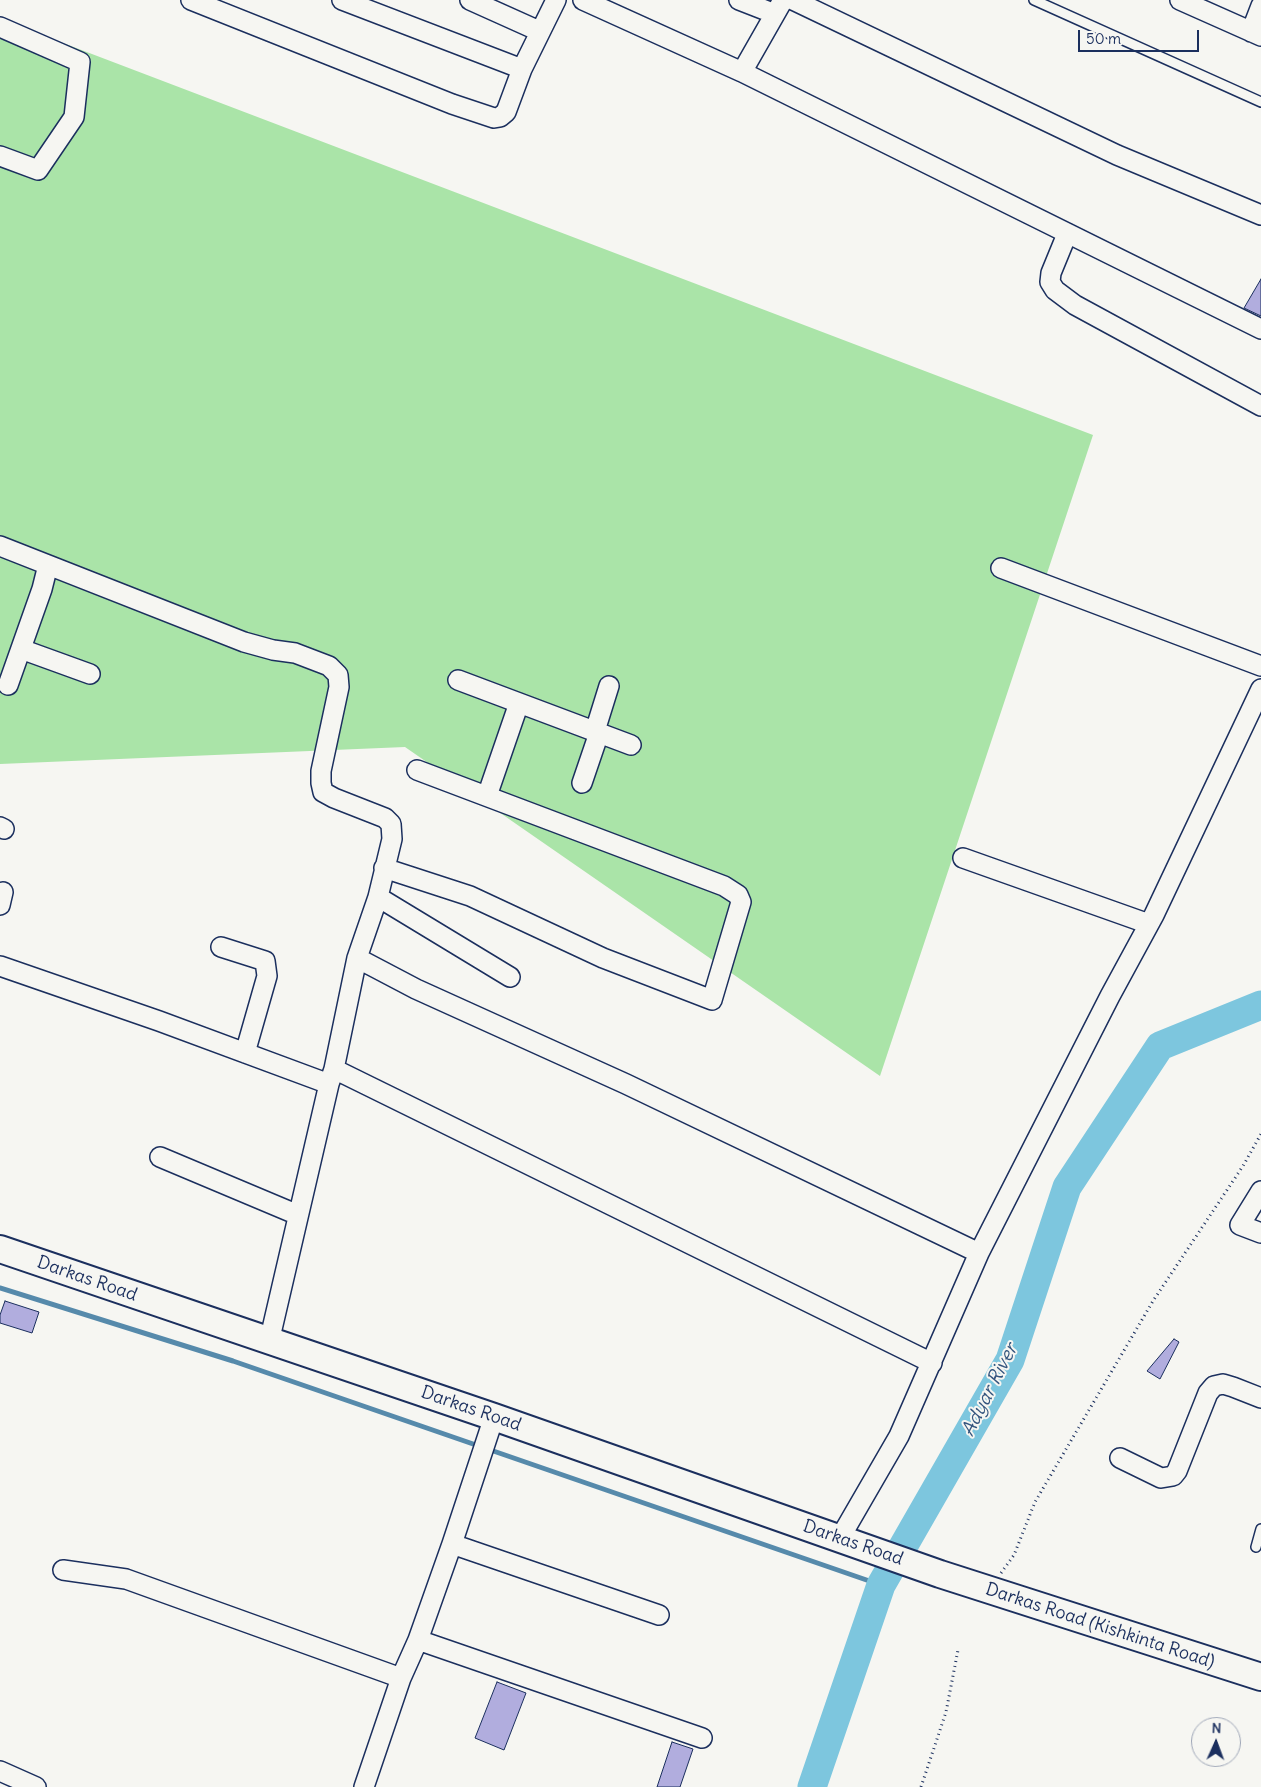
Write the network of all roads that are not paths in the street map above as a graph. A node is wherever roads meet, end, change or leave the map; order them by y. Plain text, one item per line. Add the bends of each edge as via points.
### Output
1 (191, 0) edge
2 (342, 0) edge
3 (470, 0) edge
4 (556, 0) edge
5 (583, 0) edge
6 (738, 0) edge
7 (793, 0) edge
8 (1034, 0) edge
9 (1180, 0) edge
10 (1261, 6) edge
11 (779, 7) edge
12 (0, 27) edge
13 (540, 31) junction
14 (1256, 34) edge
15 (522, 69) junction
16 (742, 72) junction
17 (1261, 102) edge
18 (0, 156) edge
19 (1261, 216) edge
20 (1067, 234) junction
21 (1261, 329) edge
22 (1261, 406) edge
23 (0, 546) edge
24 (48, 565) junction
25 (1001, 568) dead end
26 (21, 649) junction
27 (1261, 666) edge
28 (90, 674) dead end
29 (458, 680) dead end
30 (8, 685) dead end
31 (609, 686) dead end
32 (1261, 689) edge
33 (519, 702) junction
34 (597, 732) junction
35 (631, 745) dead end
36 (417, 770) dead end
37 (582, 783) dead end
38 (487, 796) junction
39 (963, 858) dead end
40 (384, 868) junction
41 (378, 897) junction
42 (1149, 924) junction
43 (221, 947) dead end
44 (357, 958) junction
45 (0, 966) edge
46 (510, 977) dead end
47 (245, 1053) junction
48 (331, 1076) junction
49 (160, 1157) dead end
50 (1261, 1191) edge
51 (298, 1215) junction
52 (1261, 1234) edge
53 (0, 1249) edge
54 (979, 1253) junction
55 (269, 1342) junction
56 (932, 1363) junction
57 (1261, 1398) edge
58 (488, 1436) junction
59 (1120, 1458) dead end
60 (1261, 1529) edge
61 (852, 1542) junction
62 (452, 1544) junction
63 (1256, 1547) dead end
64 (63, 1570) dead end
65 (940, 1574) joint
66 (659, 1615) dead end
67 (418, 1640) junction
68 (1261, 1677) edge
69 (401, 1678) junction
70 (702, 1738) dead end
71 (0, 1771) edge
72 (36, 1787) edge
73 (364, 1787) edge

1 - 15 street via 494,118 506,112
2 - 15 street
3 - 13 street
4 - 13 street
5 - 16 street
6 - 11 street
7 - 19 street via 1117,155
8 - 17 lane
9 - 14 street
10 - 14 street
11 - 16 street
12 - 18 street via 80,62 74,117 38,170
13 - 15 street
16 - 20 street
20 - 21 street
20 - 22 street via 1051,273 1050,282 1055,290 1075,305
23 - 24 street
24 - 26 street
24 - 40 street via 244,642 329,666 338,675 339,687 321,771 323,792 385,818 391,824 392,839
25 - 27 street
26 - 28 street
26 - 30 street
29 - 33 street
31 - 34 street
32 - 42 street
33 - 34 street
33 - 38 street
34 - 35 street
34 - 37 street
36 - 38 street
38 - 40 street via 724,886 738,895 741,902 712,1000 603,958 470,896
39 - 42 street
40 - 41 street
41 - 44 street
41 - 46 street
42 - 54 street
43 - 47 street via 265,960 267,976
44 - 48 street
44 - 54 street
45 - 47 street
47 - 48 street
48 - 51 street
48 - 56 street
49 - 51 street
50 - 52 street via 1240,1224
51 - 55 street
53 - 55 main road, Darkas Road
54 - 56 street
55 - 58 main road, Darkas Road
56 - 61 street
57 - 59 street via 1223,1384 1214,1386 1208,1393 1173,1476 1161,1478
58 - 61 main road, Darkas Road
58 - 62 street
60 - 63 lane
61 - 65 main road, Darkas Road
62 - 66 street
62 - 67 street
64 - 69 street via 126,1579
65 - 68 main road, Darkas Road (Kishkinta Road)
67 - 69 street
67 - 70 street
69 - 73 street
71 - 72 street

